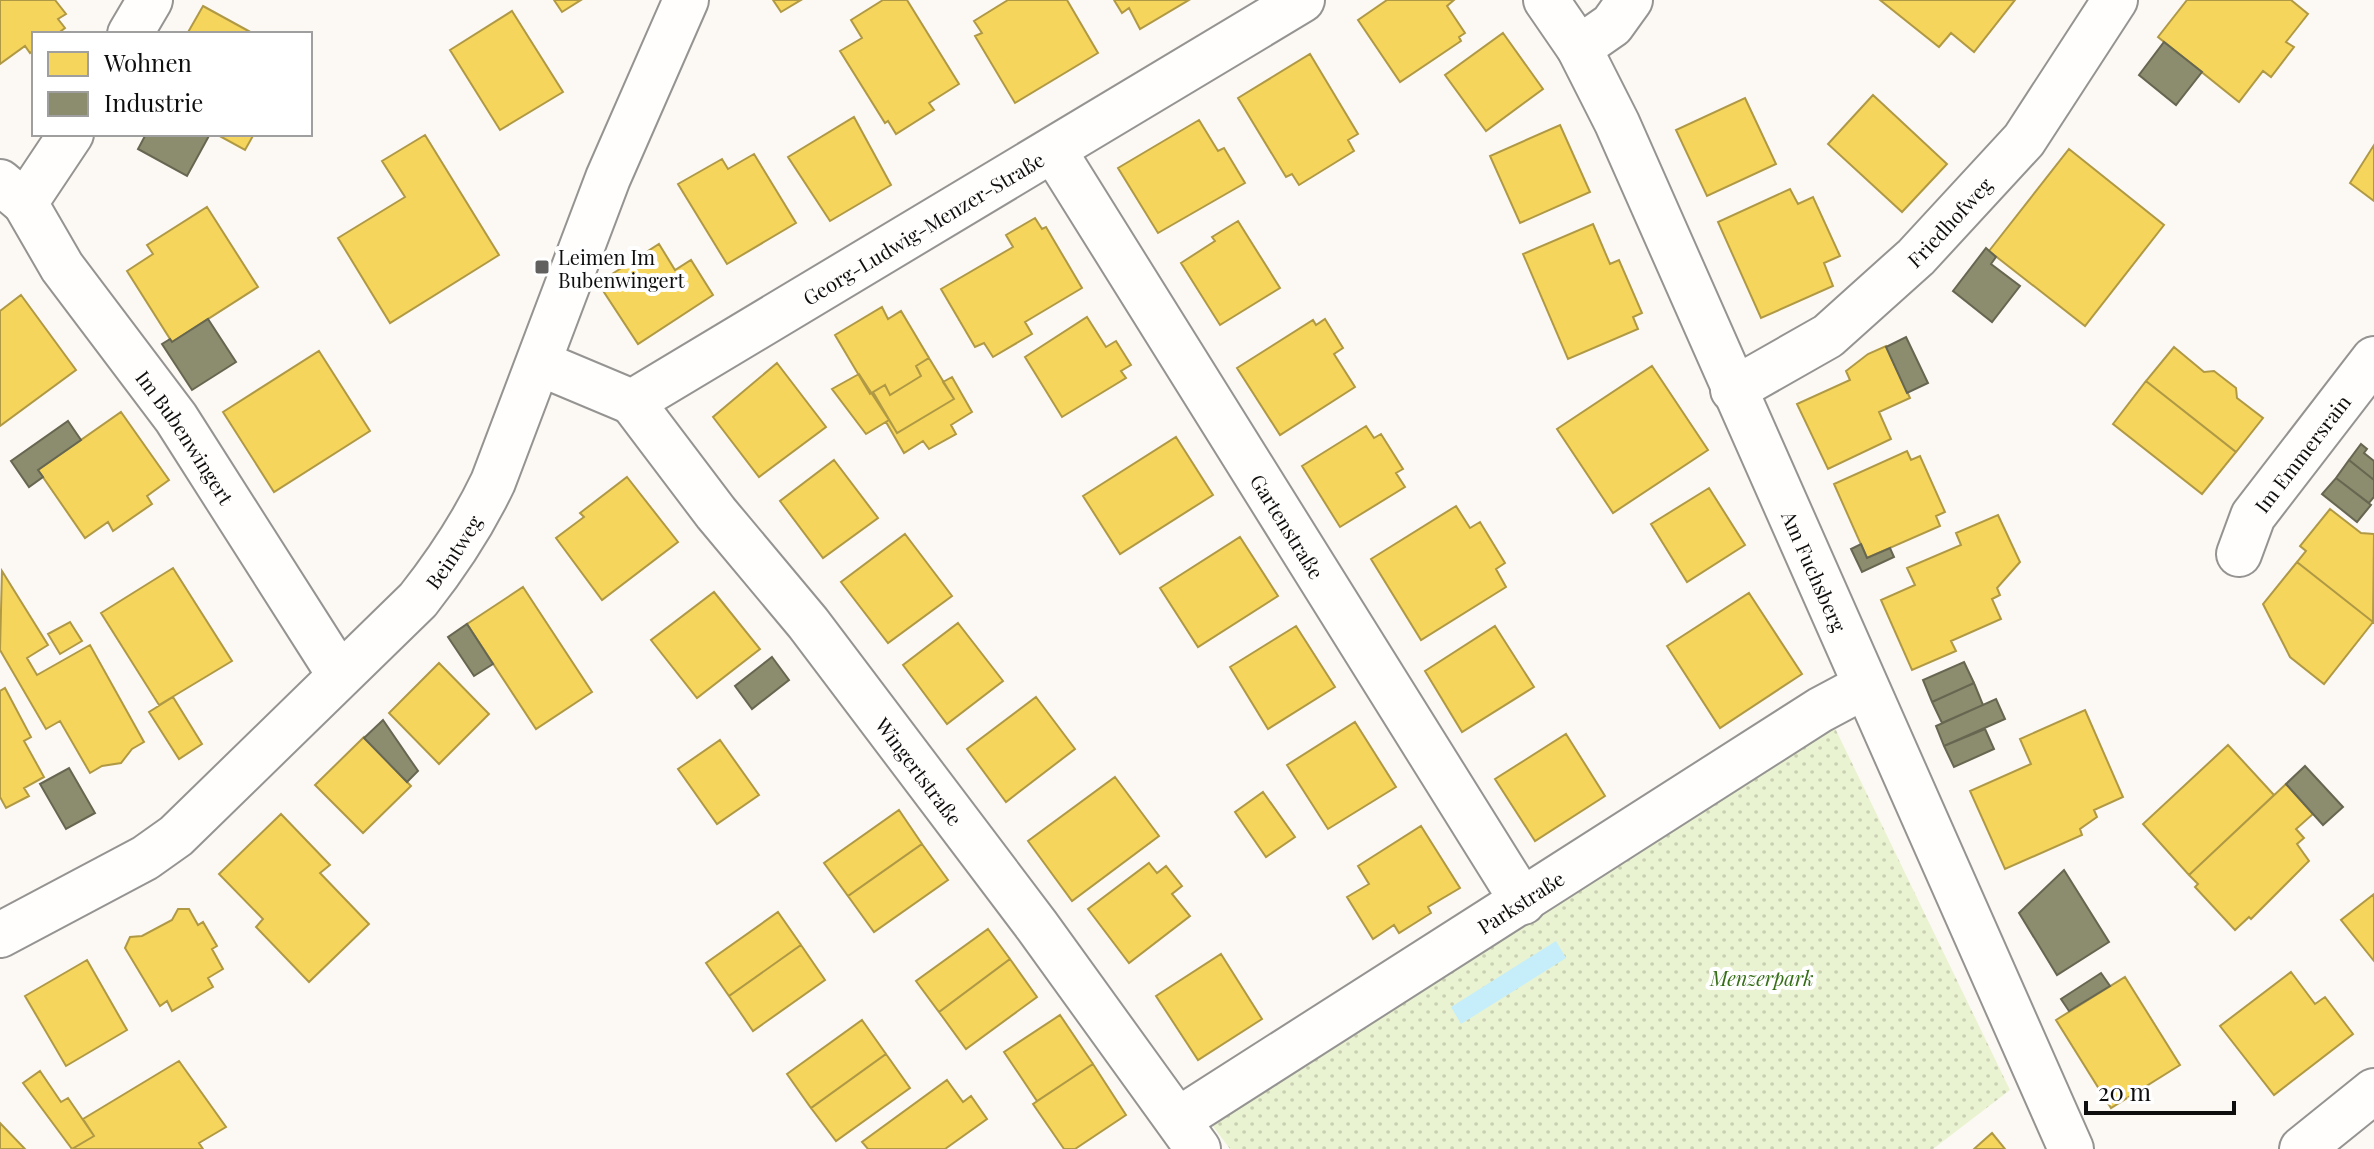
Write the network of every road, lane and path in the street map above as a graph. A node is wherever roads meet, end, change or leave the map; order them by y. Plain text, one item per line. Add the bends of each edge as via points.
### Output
1 (150, 0) edge
2 (686, 0) edge
3 (1302, 0) edge
4 (1546, 0) edge
5 (1630, 0) edge
6 (2115, 0) edge
7 (131, 32) edge
8 (1579, 48) junction
9 (69, 136) edge
10 (1054, 151) junction
11 (13, 193) edge
12 (2374, 359) edge
13 (539, 363) junction
14 (1733, 390) junction
15 (632, 402) junction
16 (2239, 554) dead end
17 (339, 674) junction
18 (1865, 686) junction
19 (1523, 902) junction
20 (0, 935) edge
21 (2374, 1091) edge
22 (1188, 1134) edge
23 (2071, 1149) edge
24 (2302, 1149) edge

1 - 7 street
2 - 13 street, Beintweg via 608,178
3 - 10 street, Georg-Ludwig-Menzer-Straße
4 - 8 street, Am Fuchsberg
5 - 8 street via 1612,25
6 - 14 street, Friedhofweg via 2024,140 1916,257 1828,336
8 - 14 street, Am Fuchsberg
9 - 11 street, Im Bubenwingert
10 - 15 street, Georg-Ludwig-Menzer-Straße
10 - 19 street, Gartenstraße
11 - 17 street, Im Bubenwingert via 176,418
12 - 16 street, Im Emmersrain via 2253,516
13 - 15 street
13 - 17 street, Beintweg via 470,531 418,600
14 - 18 street, Am Fuchsberg
15 - 22 street, Wingertstraße via 808,623
17 - 20 street, Beintweg via 176,836
18 - 19 street, Parkstraße
18 - 23 street, Am Fuchsberg
19 - 22 street, Parkstraße
21 - 24 street

